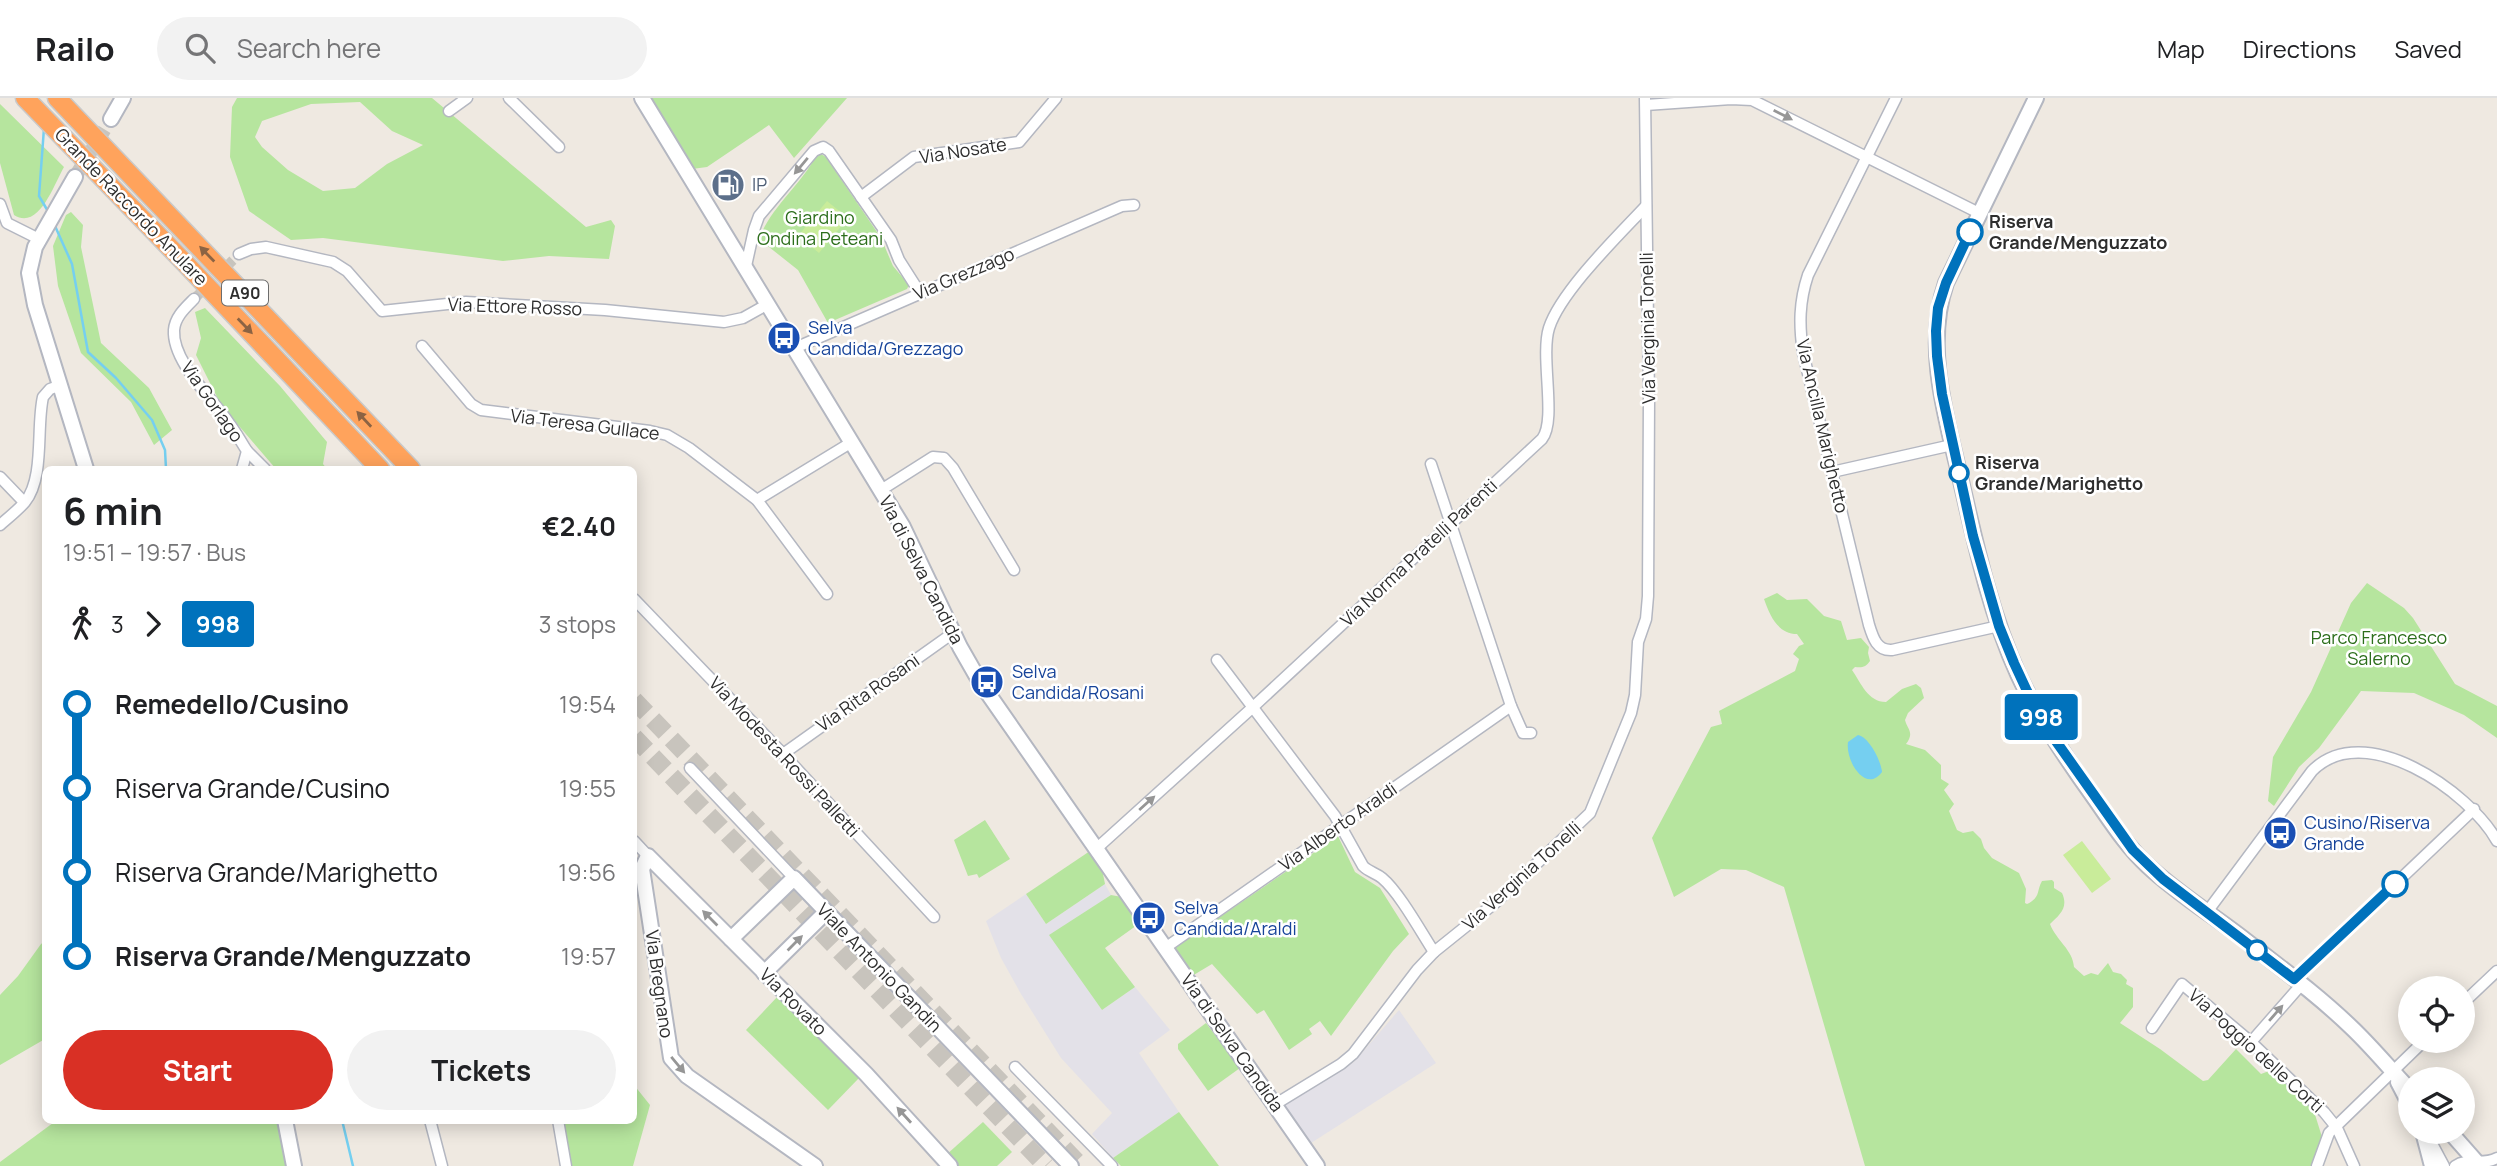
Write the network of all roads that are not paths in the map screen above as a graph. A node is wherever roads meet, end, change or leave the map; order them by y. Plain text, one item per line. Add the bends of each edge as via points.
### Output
1 (25, 98) edge
2 (57, 98) edge
3 (123, 98) edge
4 (467, 98) edge
5 (509, 98) edge
6 (642, 98) edge
7 (1056, 98) edge
8 (1896, 98) edge
9 (1753, 99) edge
10 (1645, 101) edge
11 (2035, 103) edge
12 (449, 111) dead end
13 (111, 119) tunnel mouth
14 (559, 147) dead end
15 (1866, 158) junction
16 (75, 177) tunnel mouth
17 (861, 197) junction
18 (0, 204) edge
19 (1135, 205) dead end
20 (1646, 205) junction
21 (1979, 213) junction
22 (41, 235) junction
23 (239, 254) tunnel mouth
24 (746, 266) junction
25 (920, 293) junction
26 (194, 299) tunnel mouth
27 (768, 304) junction
28 (422, 346) dead end
29 (795, 348) junction
30 (61, 386) junction
31 (852, 442) junction
32 (1952, 445) junction
33 (247, 451) junction
34 (1432, 464) dead end
35 (85, 466) edge
36 (242, 466) edge
37 (262, 466) edge
38 (377, 466) edge
39 (408, 466) edge
40 (1832, 472) junction
41 (0, 477) edge
42 (881, 490) junction
43 (757, 500) junction
44 (24, 502) junction
45 (1451, 524) junction
46 (0, 525) edge
47 (1014, 570) dead end
48 (827, 594) dead end
49 (637, 602) edge
50 (1999, 626) junction
51 (953, 633) junction
52 (1217, 660) dead end
53 (1511, 706) junction
54 (1252, 708) junction
55 (1531, 733) dead end
56 (783, 754) junction
57 (690, 768) dead end
58 (2474, 809) junction
59 (1341, 826) junction
60 (2497, 841) edge
61 (637, 844) edge
62 (1096, 849) junction
63 (648, 856) junction
64 (794, 878) junction
65 (826, 912) junction
66 (2207, 912) junction
67 (934, 917) dead end
68 (731, 939) junction
69 (1165, 948) junction
70 (1434, 952) junction
71 (2497, 971) edge
72 (764, 973) junction
73 (2298, 982) junction
74 (2475, 992) edge
75 (2152, 1028) dead end
76 (2251, 1042) junction
77 (2412, 1053) edge
78 (1014, 1067) dead end
79 (2392, 1072) junction
80 (2398, 1078) edge
81 (2398, 1083) edge
82 (1274, 1105) junction
83 (286, 1124) edge
84 (431, 1124) edge
85 (559, 1124) edge
86 (2333, 1132) junction
87 (2426, 1144) edge
88 (2431, 1144) edge
89 (2461, 1144) edge
90 (2497, 1158) edge
91 (2479, 1164) edge
92 (294, 1166) edge
93 (442, 1166) edge
94 (566, 1166) edge
95 (815, 1166) edge
96 (950, 1166) edge
97 (1071, 1166) edge
98 (1112, 1166) edge
99 (1317, 1166) edge
100 (2317, 1166) edge
101 (2354, 1166) edge
102 (2431, 1166) edge
103 (2444, 1166) edge
104 (2455, 1166) edge

1 -> 38 highway, Grande Raccordo Anulare / A90
39 -> 2 highway, Grande Raccordo Anulare / A90
3 - 13 street
4 - 12 street
5 - 14 street
6 - 24 street, Via di Selva Candida
7 - 17 street, Via Nosate via 1019,142 914,157
8 - 15 street, Via Ancilla Marighetto
9 - 10 street
9 -> 15 street
10 - 20 street, Via Verginia Tonelli
11 - 21 street
15 - 21 street
15 - 40 street, Via Ancilla Marighetto via 1812,267 1801,305 1803,353
16 - 22 street
17 -> 24 street via 829,151 818,148 760,216
17 - 25 street
18 - 22 street via 7,223
19 - 25 street, Via Grezzago via 1122,206
20 - 45 street, Via Norma Pratelli Parenti via 1557,309 1548,334 1549,422 1545,435
20 - 70 street, Via Verginia Tonelli via 1647,596 1631,713 1590,813 1495,903
21 - 32 street via 1946,283 1937,314 1937,356
22 - 30 street via 31,258 30,281
23 - 27 street, Via Ettore Rosso via 266,247 332,261 347,271 382,311 466,302 724,322
24 - 27 street, Via di Selva Candida
25 - 29 street, Via Grezzago
26 - 33 street, Via Gorlago via 175,326 179,354
27 - 29 street, Via di Selva Candida
28 - 43 street, Via Teresa Gullace via 477,409 662,433
29 - 31 street, Via di Selva Candida
30 - 35 street
30 - 44 street via 43,397 36,474
31 - 42 street, Via di Selva Candida
31 - 43 street
32 - 40 street
32 - 50 street
33 - 36 street, Via Gorlago
33 - 37 street
34 - 45 street
40 - 50 street, Via Ancilla Marighetto via 1869,625 1880,647 1892,650
41 - 44 street
42 - 47 street via 933,457 944,458
42 - 51 street, Via di Selva Candida
43 - 48 street, Via Teresa Gullace
44 - 46 street
45 - 53 street
45 - 54 street, Via Norma Pratelli Parenti
49 - 56 street, Via Modesta Rossi Palletti
50 - 66 street via 2041,718 2111,822 2150,868
51 - 56 street, Via Rita Rosani
51 - 62 street, Via di Selva Candida via 980,682
52 - 54 street
53 - 55 street via 1523,733
53 - 59 street, Via Alberto Araldi
54 - 59 street
62 -> 54 street, Via Norma Pratelli Parenti
56 - 67 street, Via Modesta Rossi Palletti
57 - 64 street, Viale Antonio Gandin
58 - 60 street
58 - 66 street via 2436,778 2402,762 2364,754 2331,757 2312,771
58 - 73 street
59 - 69 street, Via Alberto Araldi
59 - 70 street via 1363,866 1381,877
61 - 63 street, Via Rovato
62 - 69 street, Via di Selva Candida
68 -> 63 street, Via Rovato
63 -> 95 street, Via Bregnano via 642,869 671,1058 687,1076
64 - 65 street, Viale Antonio Gandin
64 - 68 street
72 -> 65 street
65 - 97 street, Viale Antonio Gandin
66 - 73 street
68 - 72 street, Via Rovato
69 - 82 street, Via di Selva Candida
70 - 82 street, Via Verginia Tonelli via 1353,1054
71 - 74 street
96 -> 72 street, Via Rovato
76 -> 73 street
73 - 79 street via 2349,1025
75 - 76 street, Via Poggio delle Corti via 2182,984
76 - 86 street, Via Poggio delle Corti via 2314,1102
77 - 79 street
78 - 98 street
79 - 80 street
79 - 81 street
79 - 86 street
82 - 99 street, Via di Selva Candida
83 - 92 street
84 - 93 street
85 - 94 street
86 - 100 street, Via Poggio delle Corti
86 - 101 street, Via Poggio delle Corti via 2347,1148
87 - 102 street
88 - 103 street
89 - 91 street
90 - 91 street
91 - 104 street via 2467,1161

